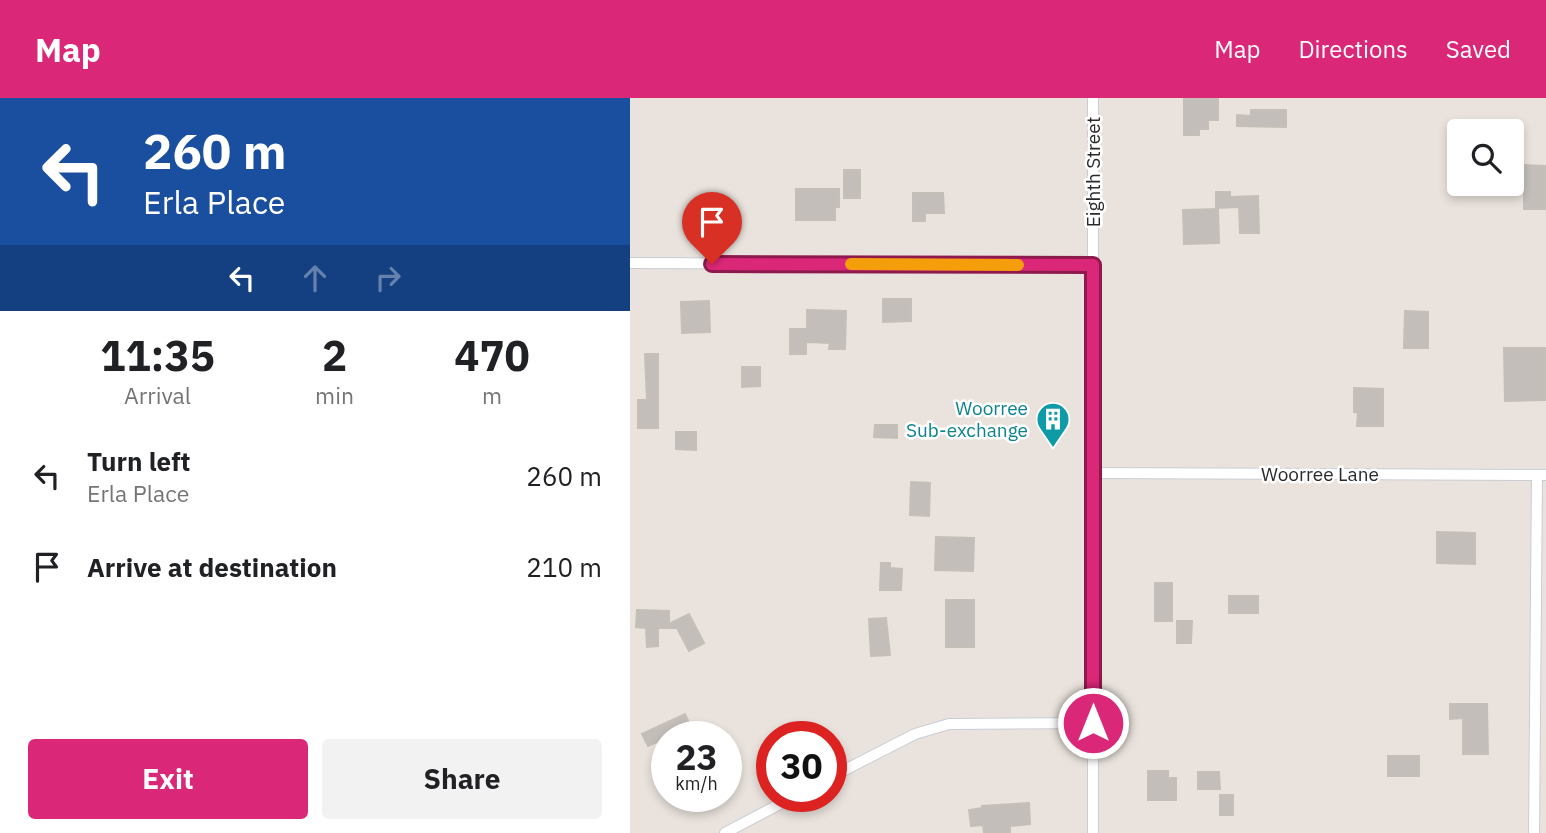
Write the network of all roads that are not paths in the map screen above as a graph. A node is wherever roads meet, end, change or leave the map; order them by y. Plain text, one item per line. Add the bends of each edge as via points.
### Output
1 (1093, 98) edge
2 (630, 263) edge
3 (1093, 265) junction
4 (1093, 473) junction
5 (1541, 475) edge
6 (1093, 723) junction
7 (847, 769) edge
8 (765, 812) edge
9 (725, 833) edge
10 (1093, 833) edge
11 (1534, 833) edge

1 - 3 street, Eighth Street
2 - 3 street
3 - 4 street, Eighth Street
4 - 5 street, Woorree Lane
4 - 6 street, Eighth Street
5 - 11 street
6 - 7 street via 949,724 915,734
6 - 10 street, Eighth Street
8 - 9 street

